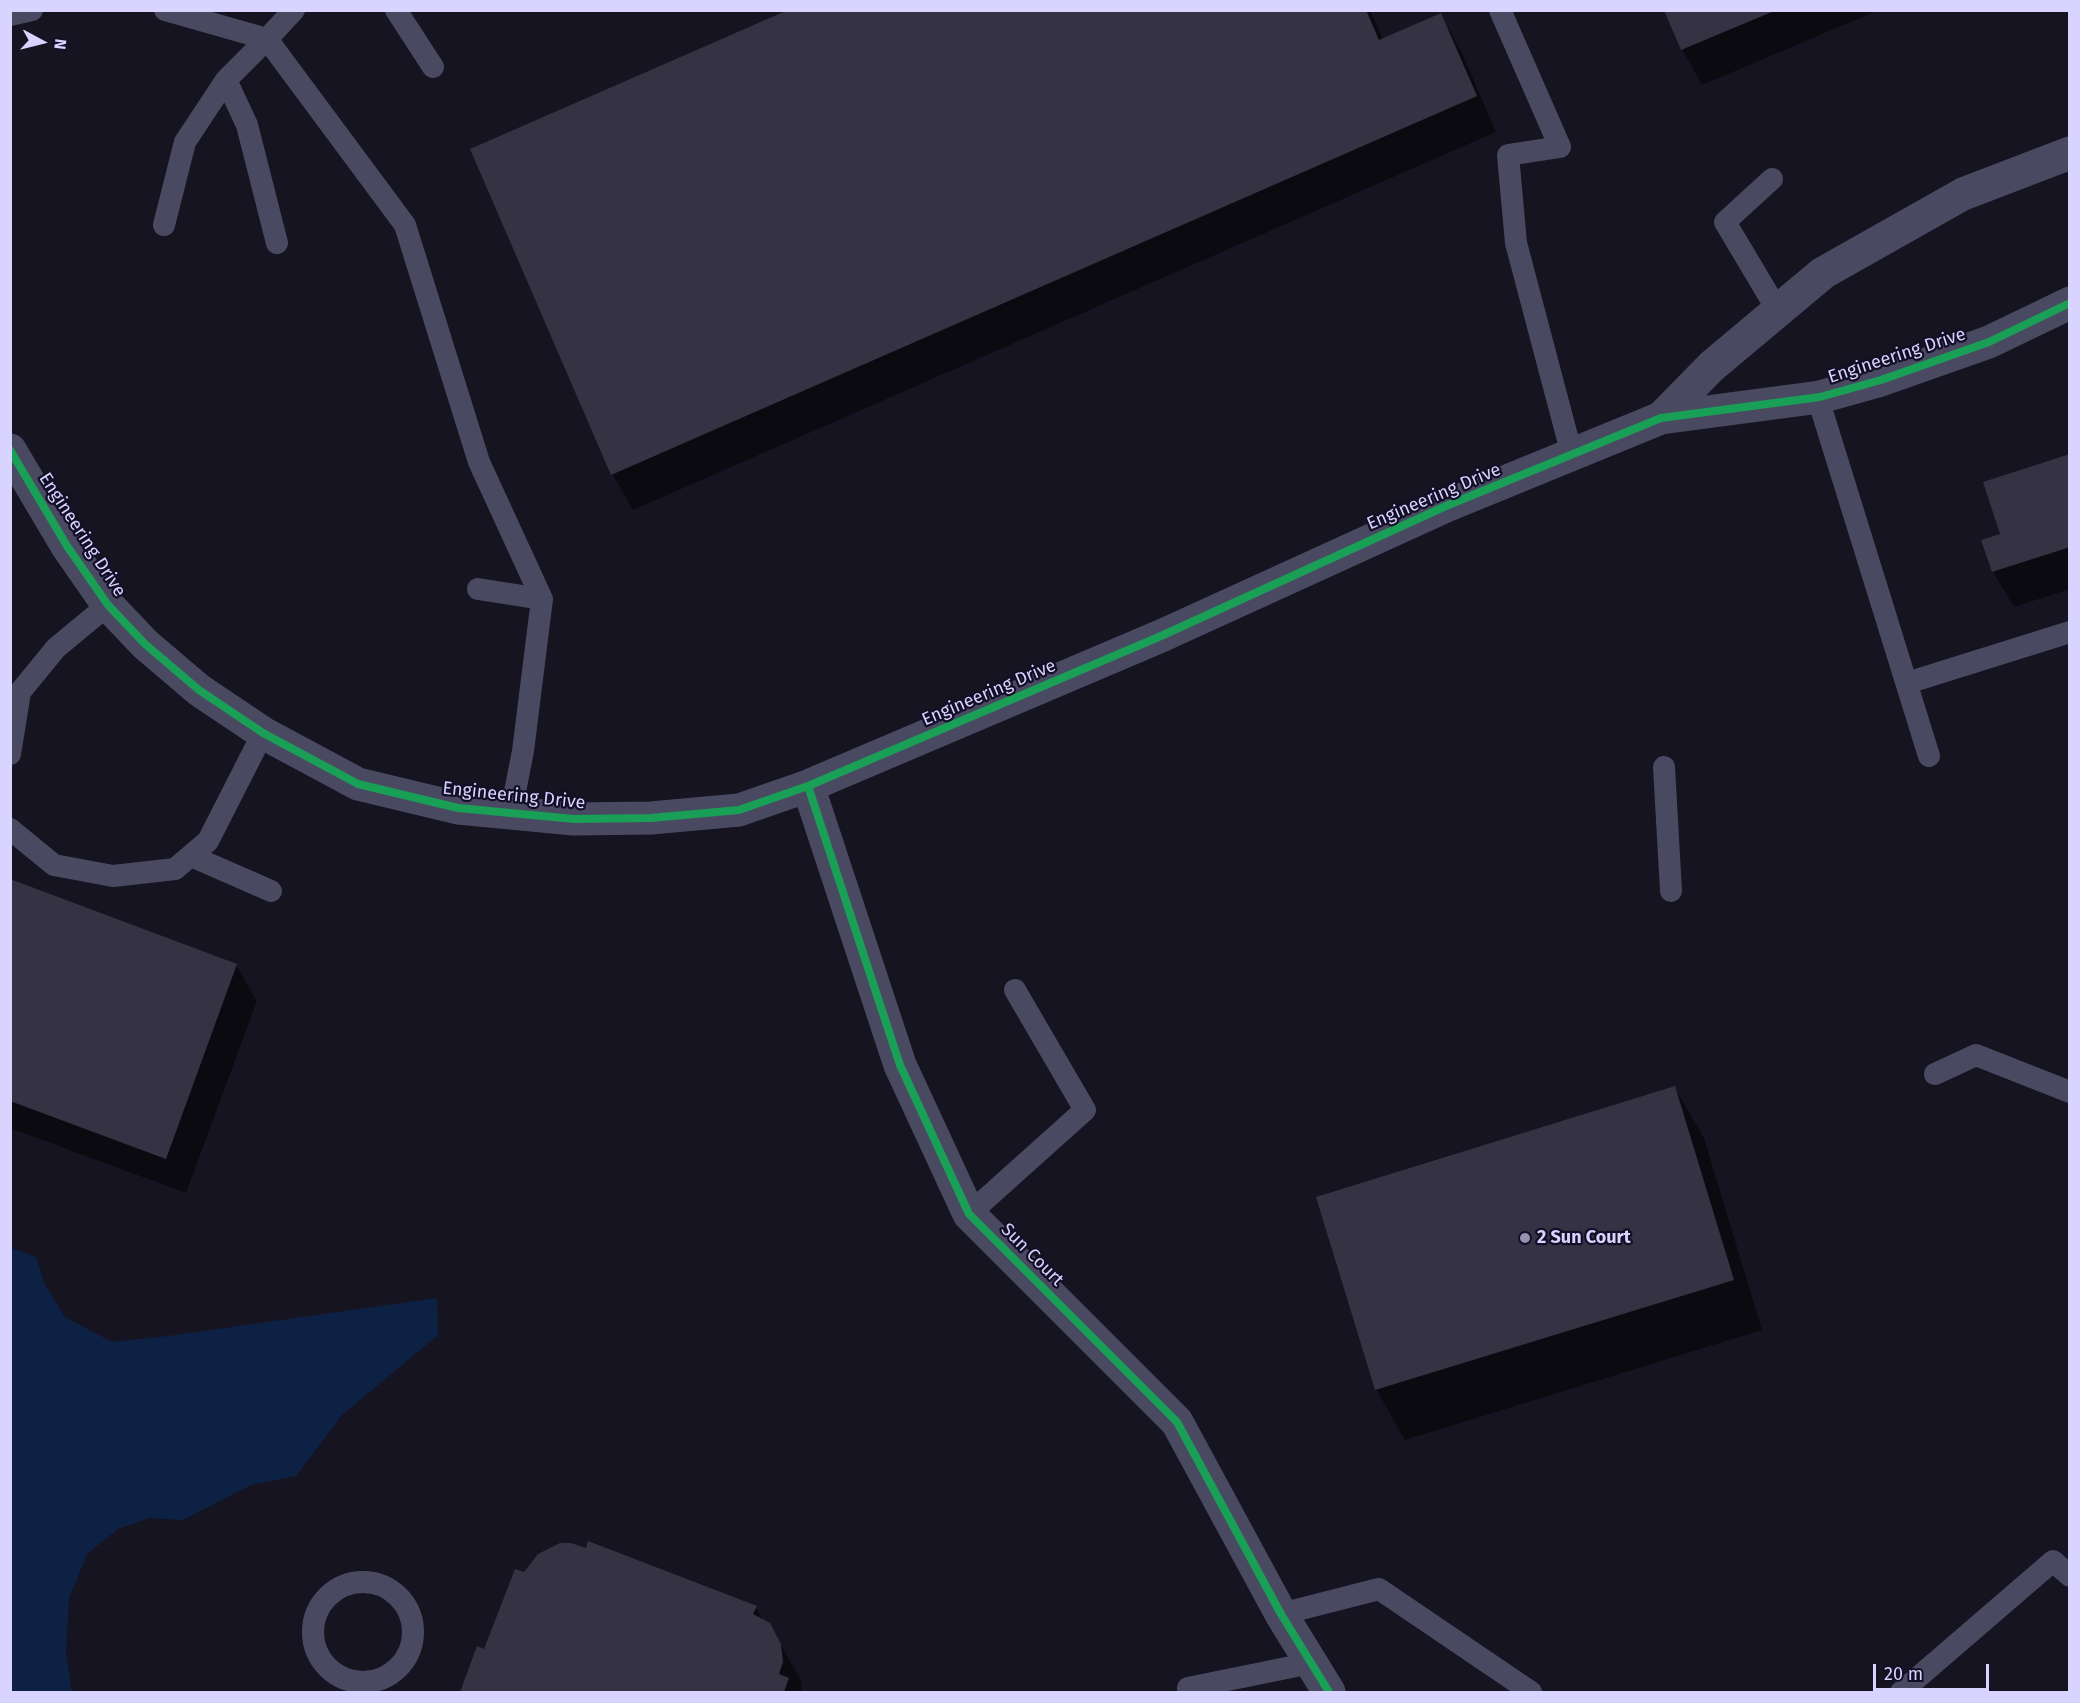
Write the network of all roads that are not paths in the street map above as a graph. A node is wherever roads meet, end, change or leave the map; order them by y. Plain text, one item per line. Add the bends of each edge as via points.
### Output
1 (32, 10) edge
2 (165, 10) edge
3 (294, 10) edge
4 (396, 10) edge
5 (1500, 10) edge
6 (10, 15) edge
7 (267, 39) junction
8 (433, 67) dead end
9 (226, 80) junction
10 (2070, 153) edge
11 (1772, 179) dead end
12 (164, 225) dead end
13 (277, 243) dead end
14 (2070, 303) edge
15 (1778, 311) junction
16 (1820, 397) junction
17 (1660, 417) junction
18 (10, 450) edge
19 (1572, 455) junction
20 (478, 589) dead end
21 (542, 599) junction
22 (108, 605) junction
23 (2070, 632) edge
24 (1907, 683) junction
25 (15, 691) edge
26 (263, 733) junction
27 (10, 754) edge
28 (1929, 756) dead end
29 (1664, 767) dead end
30 (808, 786) junction
31 (512, 812) junction
32 (10, 829) edge
33 (190, 856) junction
34 (271, 891) dead end
35 (1671, 891) dead end
36 (1015, 990) dead end
37 (1935, 1074) dead end
38 (2070, 1092) edge
39 (969, 1214) junction
40 (2070, 1576) edge
41 (1281, 1614) junction
42 (1311, 1663) junction
43 (356, 1687) edge
44 (1188, 1688) dead end
45 (1329, 1692) edge
46 (1531, 1692) edge
47 (1902, 1692) edge

1 - 6 lane
2 - 7 lane
3 - 7 lane
4 - 8 lane
5 - 19 lane via 1560,147 1508,155 1516,243
7 - 9 lane
7 - 21 lane via 405,225 479,462
9 - 12 lane via 185,142
9 - 13 lane via 247,125
10 - 15 street, Engineering Drive via 1963,194 1823,273
11 - 15 lane via 1725,222
14 - 16 street, Engineering Drive via 1989,342
15 - 17 street, Engineering Drive via 1712,366
16 - 17 street, Engineering Drive
16 - 24 lane
17 - 19 street, Engineering Drive
18 - 22 street, Engineering Drive via 67,546
19 - 30 street, Engineering Drive via 1446,506 1161,636
20 - 21 lane
21 - 31 lane via 524,751
22 - 25 lane via 56,648
22 - 26 street, Engineering Drive via 145,644 199,690
23 - 24 lane
24 - 28 lane
25 - 27 lane
26 - 31 street, Engineering Drive via 358,784 458,808
26 - 33 lane via 208,841
29 - 35 lane
30 - 31 street, Engineering Drive via 739,810 662,817 574,819
30 - 39 street, Sun Court via 900,1065
32 - 33 lane via 54,865 113,876 175,869
33 - 34 lane
36 - 39 lane via 1085,1110
37 - 38 lane via 1976,1054
39 - 41 street, Sun Court via 1177,1422
40 - 47 lane via 2053,1561
41 - 42 street, Sun Court
41 - 46 lane via 1379,1589
42 - 44 lane
42 - 45 street, Sun Court
43 - 43 lane via 391,1674 403,1662 411,1646 413,1629 409,1611 399,1597 385,1586 368,1582 350,1583 335,1590 322,1602 314,1618 312,1636 317,1653 326,1667

